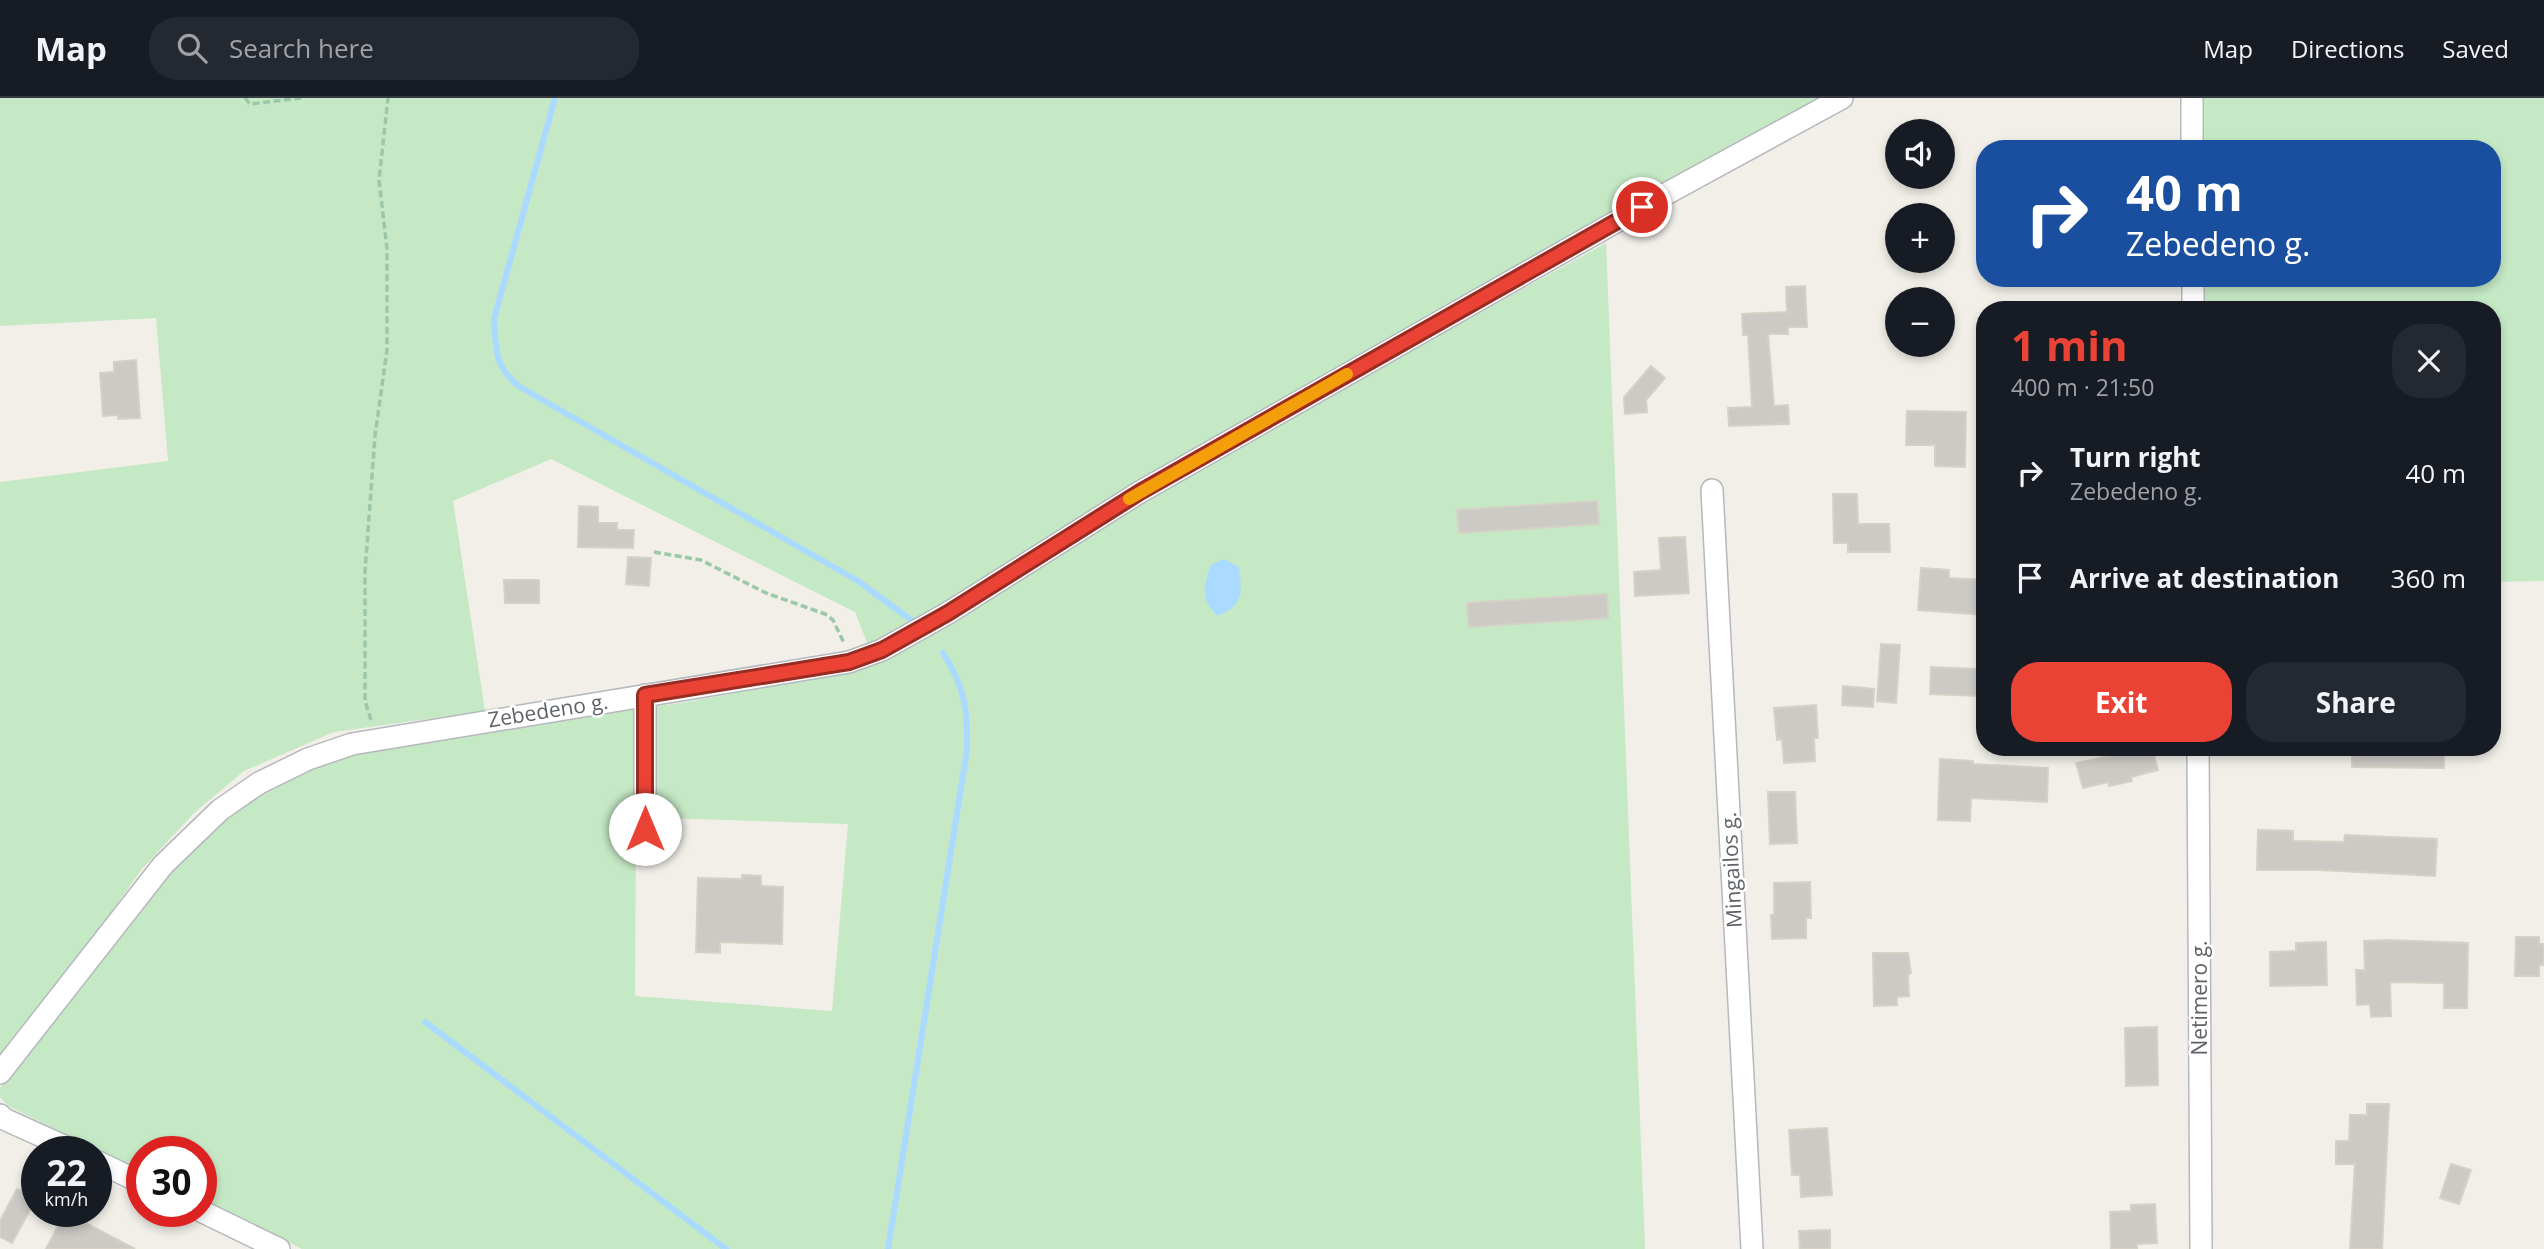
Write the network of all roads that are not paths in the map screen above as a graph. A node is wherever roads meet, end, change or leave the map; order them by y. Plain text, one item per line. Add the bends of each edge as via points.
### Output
1 (1842, 98) edge
2 (2192, 98) edge
3 (2192, 140) edge
4 (1712, 490) dead end
5 (645, 695) junction
6 (2198, 756) edge
7 (645, 829) dead end
8 (0, 1073) edge
9 (0, 1115) edge
10 (42, 1136) edge
11 (217, 1219) edge
12 (279, 1249) edge
13 (1752, 1249) edge
14 (2201, 1249) edge

1 - 5 street, Zebedeno g. via 1140,492 882,650 849,662
2 - 3 street
4 - 13 street, Mingailos g.
5 - 7 street
5 - 8 street, Zebedeno g. via 352,744 259,783 220,810 163,864
6 - 14 street, Netimero g.
9 - 10 street
11 - 12 street

